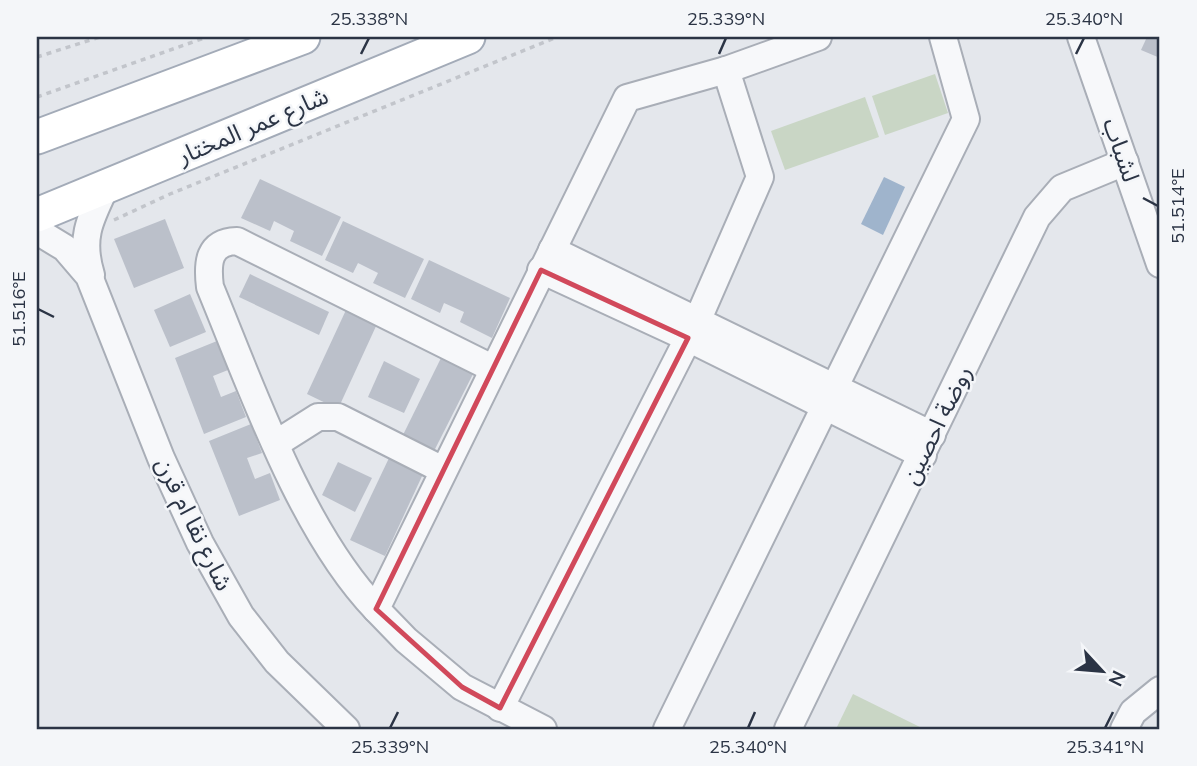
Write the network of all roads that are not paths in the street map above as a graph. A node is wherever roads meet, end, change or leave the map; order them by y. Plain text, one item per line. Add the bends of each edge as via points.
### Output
1 (303, 37) edge
2 (468, 37) edge
3 (818, 37) edge
4 (943, 37) edge
5 (1082, 37) edge
6 (726, 70) junction
7 (134, 100) junction
8 (37, 119) edge
9 (37, 137) edge
10 (1125, 162) junction
11 (105, 188) junction
12 (37, 215) edge
13 (37, 231) edge
14 (546, 260) junction
15 (1160, 264) edge
16 (94, 287) junction
17 (693, 329) junction
18 (492, 368) junction
19 (832, 397) junction
20 (277, 443) junction
21 (928, 445) junction
22 (443, 470) junction
23 (376, 609) junction
24 (1160, 690) edge
25 (500, 708) junction
26 (1160, 712) edge
27 (346, 729) edge
28 (543, 729) edge
29 (667, 729) edge
30 (788, 729) edge
31 (1124, 729) edge
32 (1143, 729) edge

1 - 7 main road
2 - 11 main road, شارع عمر المختار
3 - 6 street
4 - 19 street via 966,119
5 - 10 street, لشباب
6 - 14 street via 627,98
6 - 17 street via 760,177
7 - 8 street
7 - 9 main road
10 - 15 street, لشباب
10 - 21 street, روضة احصين via 1062,188 1037,216
11 - 12 main road, شارع عمر المختار
11 - 16 street, شارع نقا ام قرن via 87,229 84,254
13 - 16 street, شارع نقا ام قرن via 74,257
14 - 17 street
14 - 18 street
16 - 27 street, شارع نقا ام قرن via 160,458 200,543 242,616 277,662
17 - 19 street
17 - 25 street
18 - 20 street via 237,241 224,241 207,263 210,287
18 - 22 street
19 - 21 street
19 - 29 street
20 - 22 street via 318,416 338,417
20 - 23 street via 324,539 357,590
21 - 30 street, روضة احصين
22 - 23 street
23 - 25 street via 462,687
24 - 31 street via 1133,712
25 - 28 street
26 - 32 street

